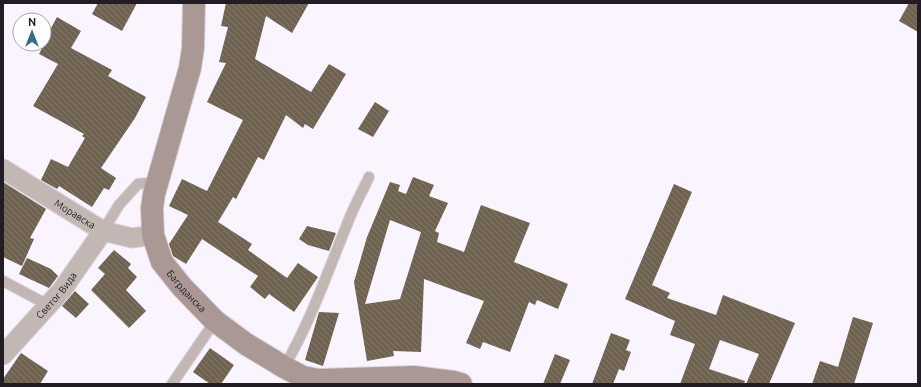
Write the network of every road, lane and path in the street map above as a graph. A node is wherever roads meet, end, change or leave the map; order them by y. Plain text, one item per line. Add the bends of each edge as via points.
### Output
1 (194, 3) edge
2 (3, 169) edge
3 (369, 177) dead end
4 (156, 182) junction
5 (102, 231) junction
6 (153, 234) junction
7 (3, 281) edge
8 (48, 305) junction
9 (215, 321) junction
10 (3, 355) edge
11 (284, 367) junction
12 (319, 382) edge
13 (172, 384) edge
14 (461, 384) edge

1 - 4 street, Багрданска via 190,68
2 - 5 street, Моравска
3 - 11 lane via 318,297
4 - 5 lane via 138,184 119,205
4 - 6 street, Багрданска via 152,208
5 - 6 street, Моравска via 132,238
5 - 8 street, Светог Вида via 62,290
6 - 9 street, Багрданска via 162,262
7 - 8 lane
8 - 10 street, Светог Вида
9 - 11 street, Багрданска
9 - 13 lane
11 - 12 street, Багрданска
12 - 14 street, Багрданска via 414,377

